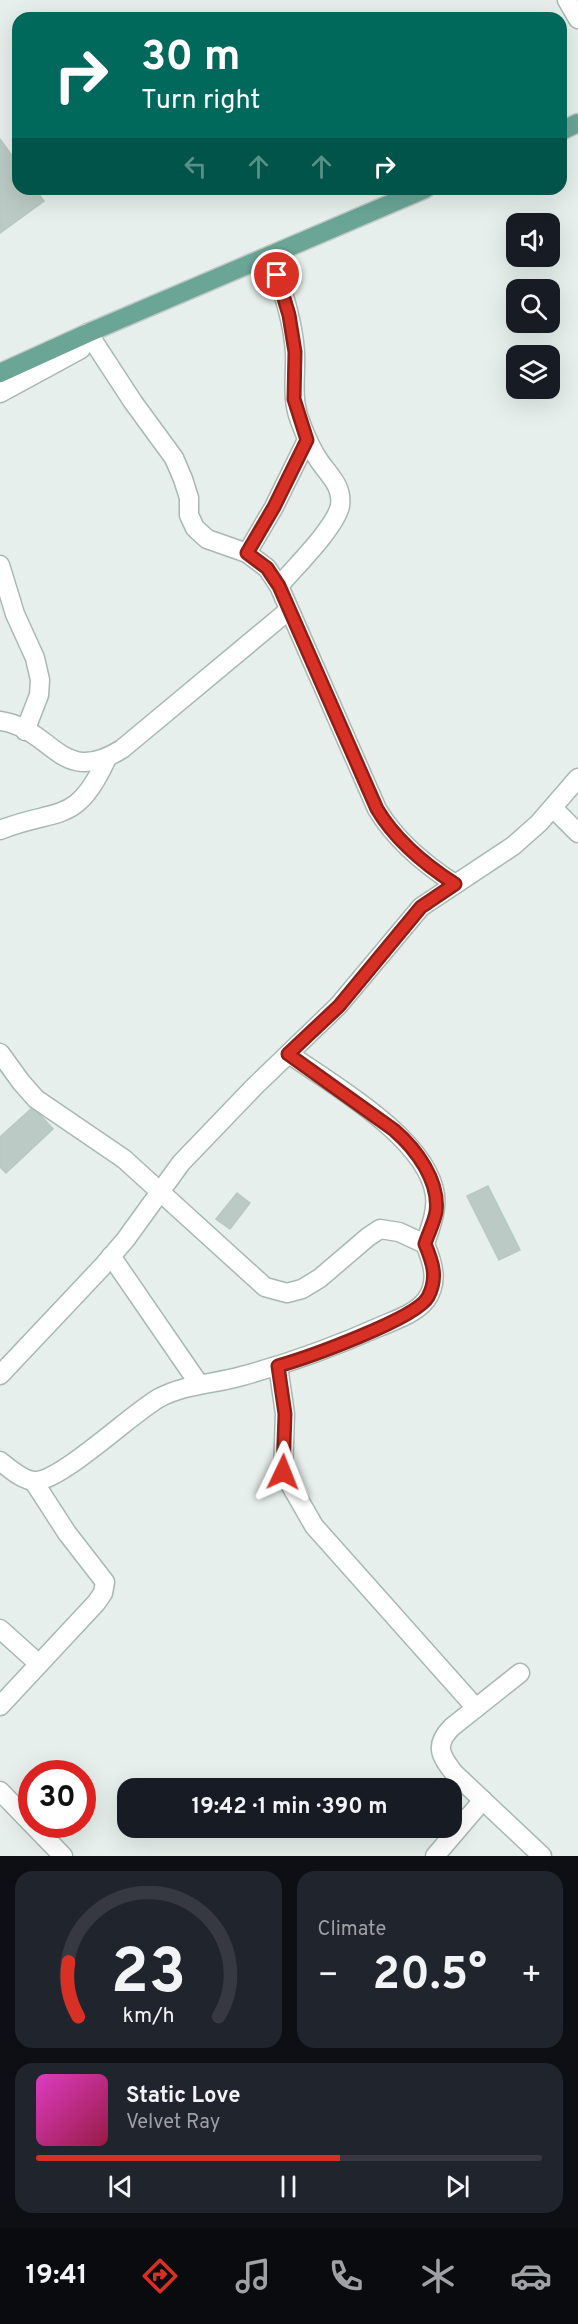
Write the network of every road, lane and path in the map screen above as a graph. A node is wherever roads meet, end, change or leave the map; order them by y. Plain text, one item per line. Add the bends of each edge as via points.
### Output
1 (567, 0) edge
2 (578, 19) edge
3 (411, 195) edge
4 (271, 255) junction
5 (88, 333) junction
6 (0, 373) edge
7 (0, 393) edge
8 (307, 440) junction
9 (247, 553) junction
10 (0, 565) edge
11 (279, 586) junction
12 (290, 610) junction
13 (0, 721) edge
14 (26, 731) junction
15 (106, 758) junction
16 (578, 778) edge
17 (553, 808) junction
18 (0, 830) edge
19 (578, 833) edge
20 (455, 884) junction
21 (0, 1053) edge
22 (288, 1054) junction
23 (159, 1191) junction
24 (425, 1244) junction
25 (111, 1256) junction
26 (278, 1366) junction
27 (0, 1375) edge
28 (199, 1384) junction
29 (0, 1461) edge
30 (34, 1482) junction
31 (0, 1629) edge
32 (39, 1664) junction
33 (520, 1673) dead end
34 (0, 1706) edge
35 (476, 1708) junction
36 (0, 1791) edge
37 (483, 1800) junction
38 (63, 1856) edge
39 (435, 1856) edge
40 (542, 1856) edge

1 - 2 street
3 - 4 main road
4 - 5 main road
4 - 8 street via 289,315 295,352 294,399
5 - 6 main road
5 - 7 street via 81,349
5 - 9 street via 174,458 195,528 207,539
8 - 9 street
8 - 11 street via 341,494 339,508 331,525
9 - 11 street via 267,568
10 - 14 street via 15,614 36,658 40,681
11 - 12 street
12 - 15 street
12 - 20 street via 388,828 428,866
13 - 14 street
14 - 15 street via 77,762 93,763
15 - 18 street via 89,791 66,811
16 - 17 street
17 - 19 street
17 - 20 street via 513,846
20 - 22 street via 421,907 339,1006
21 - 23 street via 36,1099 124,1160
22 - 23 street via 181,1163
22 - 24 street via 394,1130 416,1153 435,1193 436,1212
23 - 24 street via 265,1287 287,1293 320,1278 380,1230 399,1232
23 - 25 street
24 - 26 street via 433,1264 434,1282 427,1299 414,1311 325,1351
25 - 27 street
25 - 28 street
26 - 28 street
26 - 35 street via 285,1414 283,1472 314,1526
28 - 30 street via 157,1399 70,1464
29 - 30 street
30 - 32 street via 105,1582 96,1603
31 - 32 street
32 - 34 street
33 - 35 street
35 - 37 street via 443,1736 440,1747 454,1773
36 - 38 street
37 - 39 street
37 - 40 street

